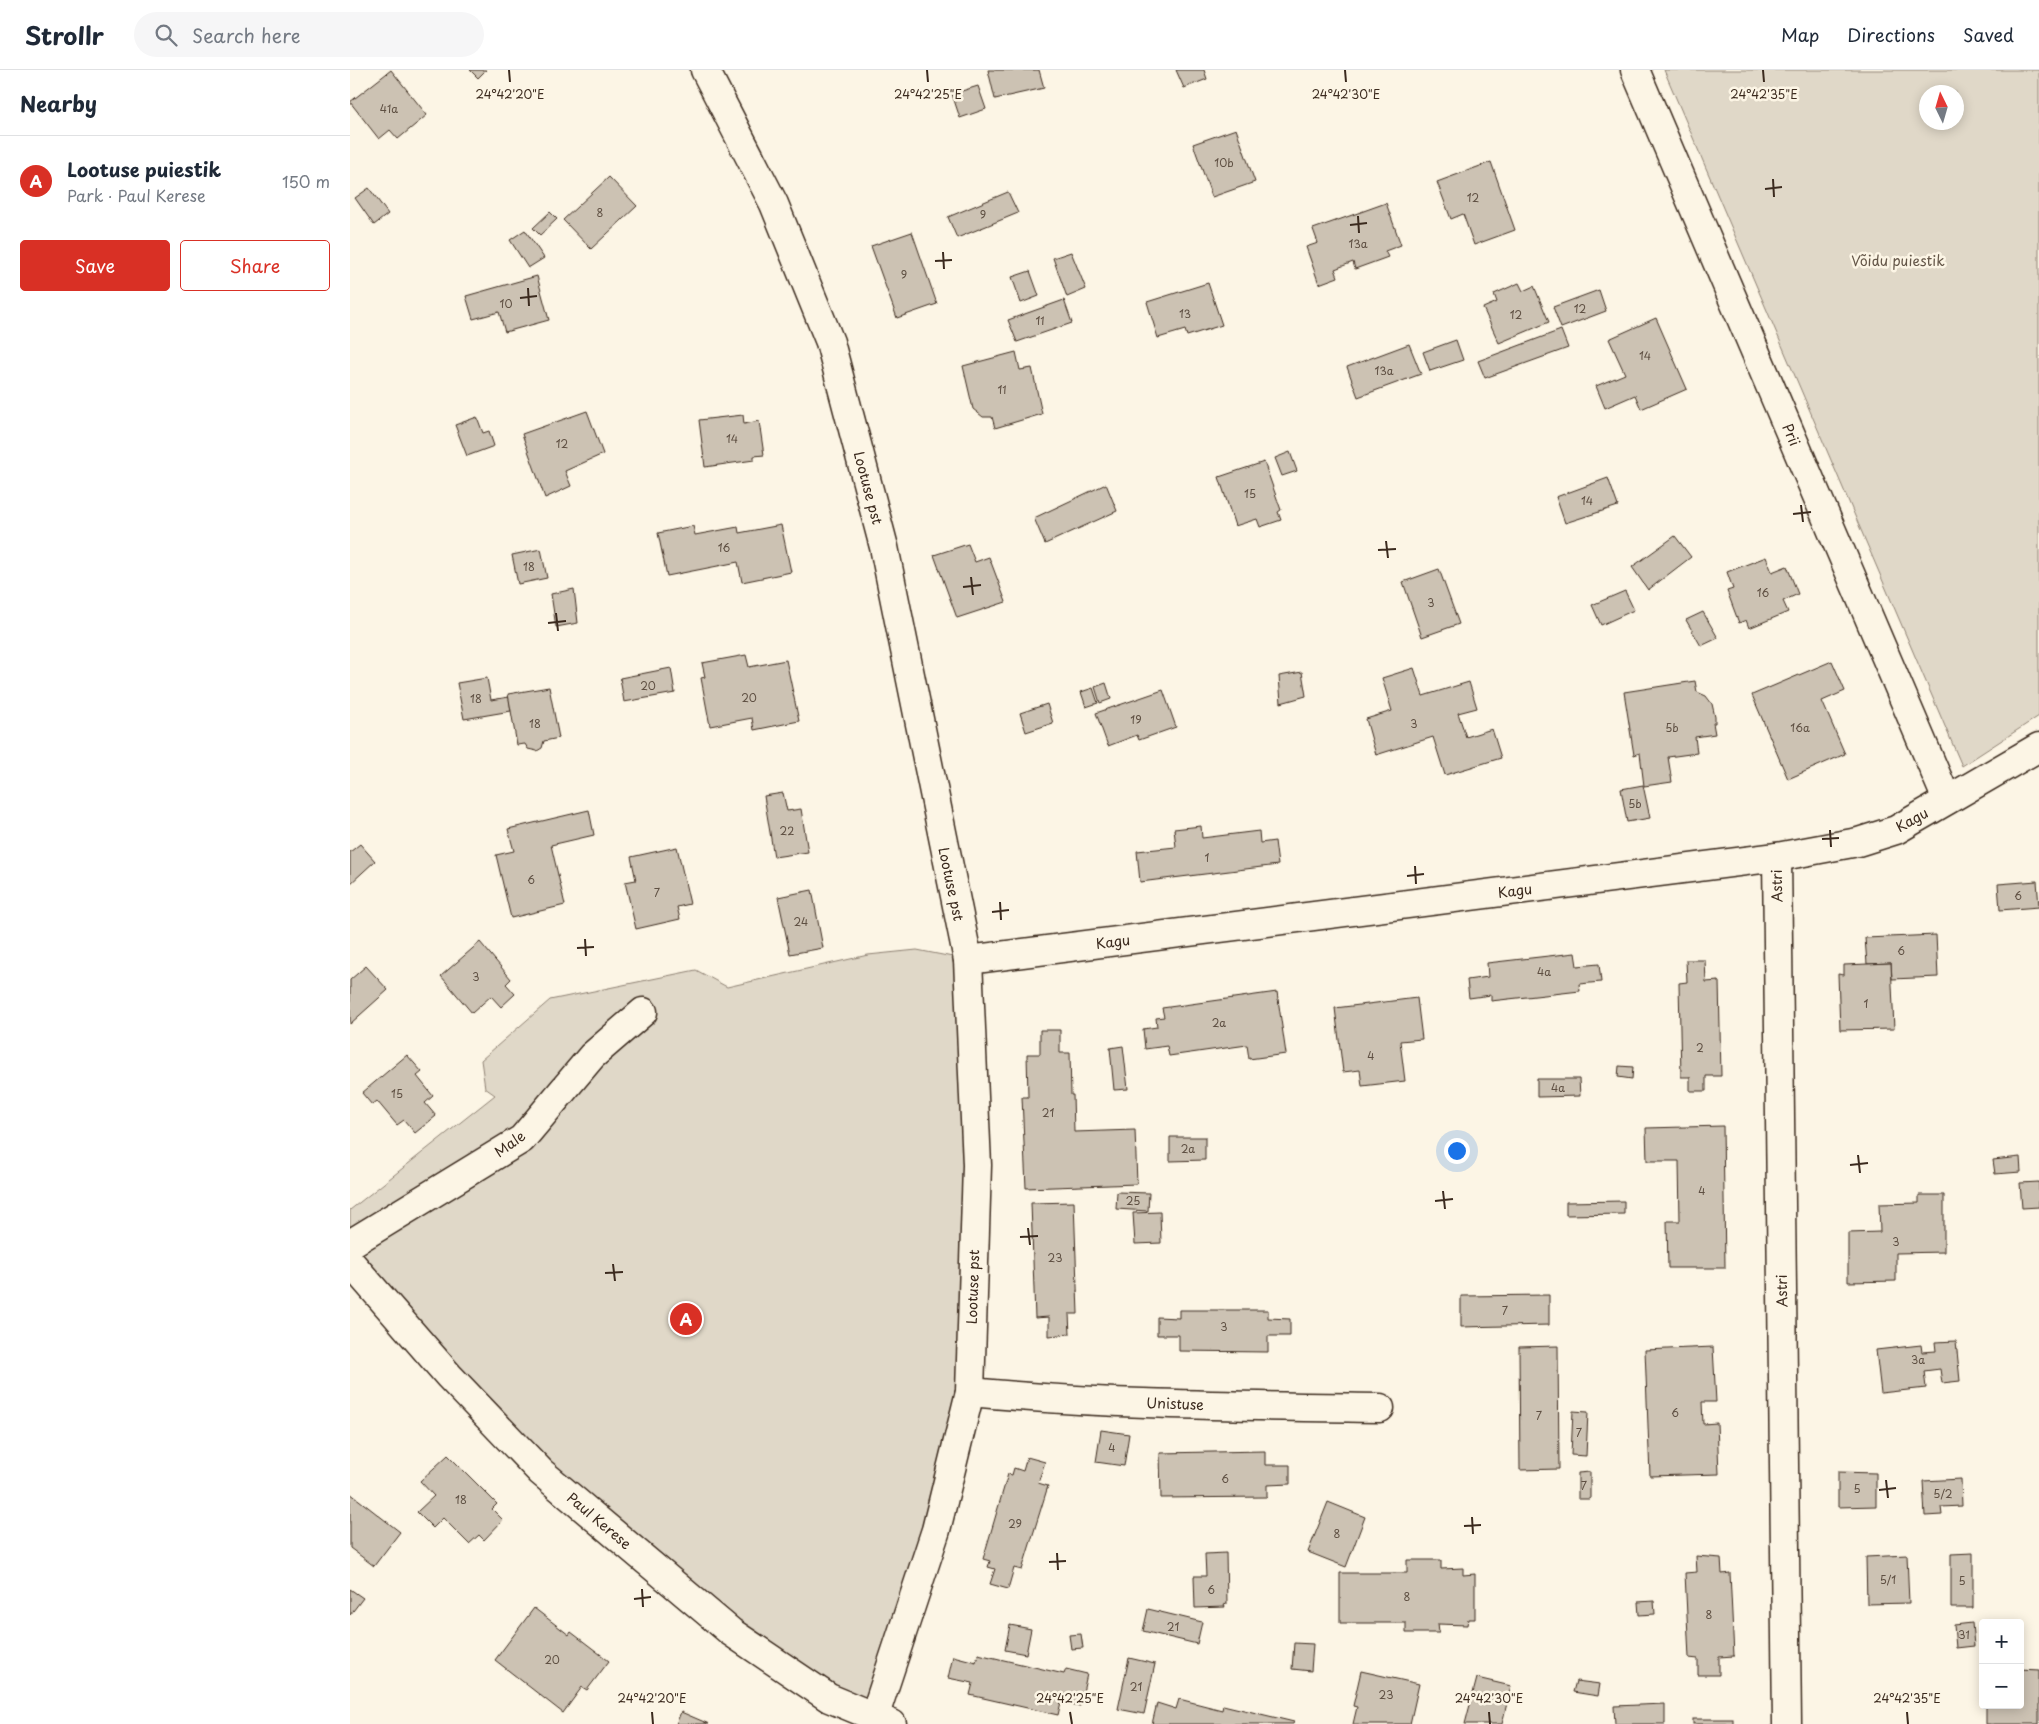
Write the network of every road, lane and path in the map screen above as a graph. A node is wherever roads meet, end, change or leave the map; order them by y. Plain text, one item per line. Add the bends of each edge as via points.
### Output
1 (705, 70) edge
2 (1635, 70) edge
3 (2039, 747) edge
4 (1947, 800) junction
5 (1776, 857) junction
6 (968, 960) junction
7 (643, 1012) dead end
8 (350, 1244) edge
9 (350, 1262) edge
10 (970, 1392) junction
11 (1380, 1408) dead end
12 (880, 1722) edge
13 (1787, 1724) edge

1 - 6 street, Lootuse pst via 774,204 830,342 884,547
2 - 4 street, Prii
3 - 4 street, Kagu
4 - 5 street, Kagu via 1896,830 1858,842
5 - 6 street, Kagu
5 - 13 street, Astri
6 - 10 street, Lootuse pst via 976,1166
7 - 8 street, Male via 592,1056 522,1139
9 - 12 street, Paul Kerese via 450,1376 541,1472 731,1632 829,1698
10 - 11 street, Unistuse via 1189,1405
10 - 12 street, Lootuse pst via 936,1530

